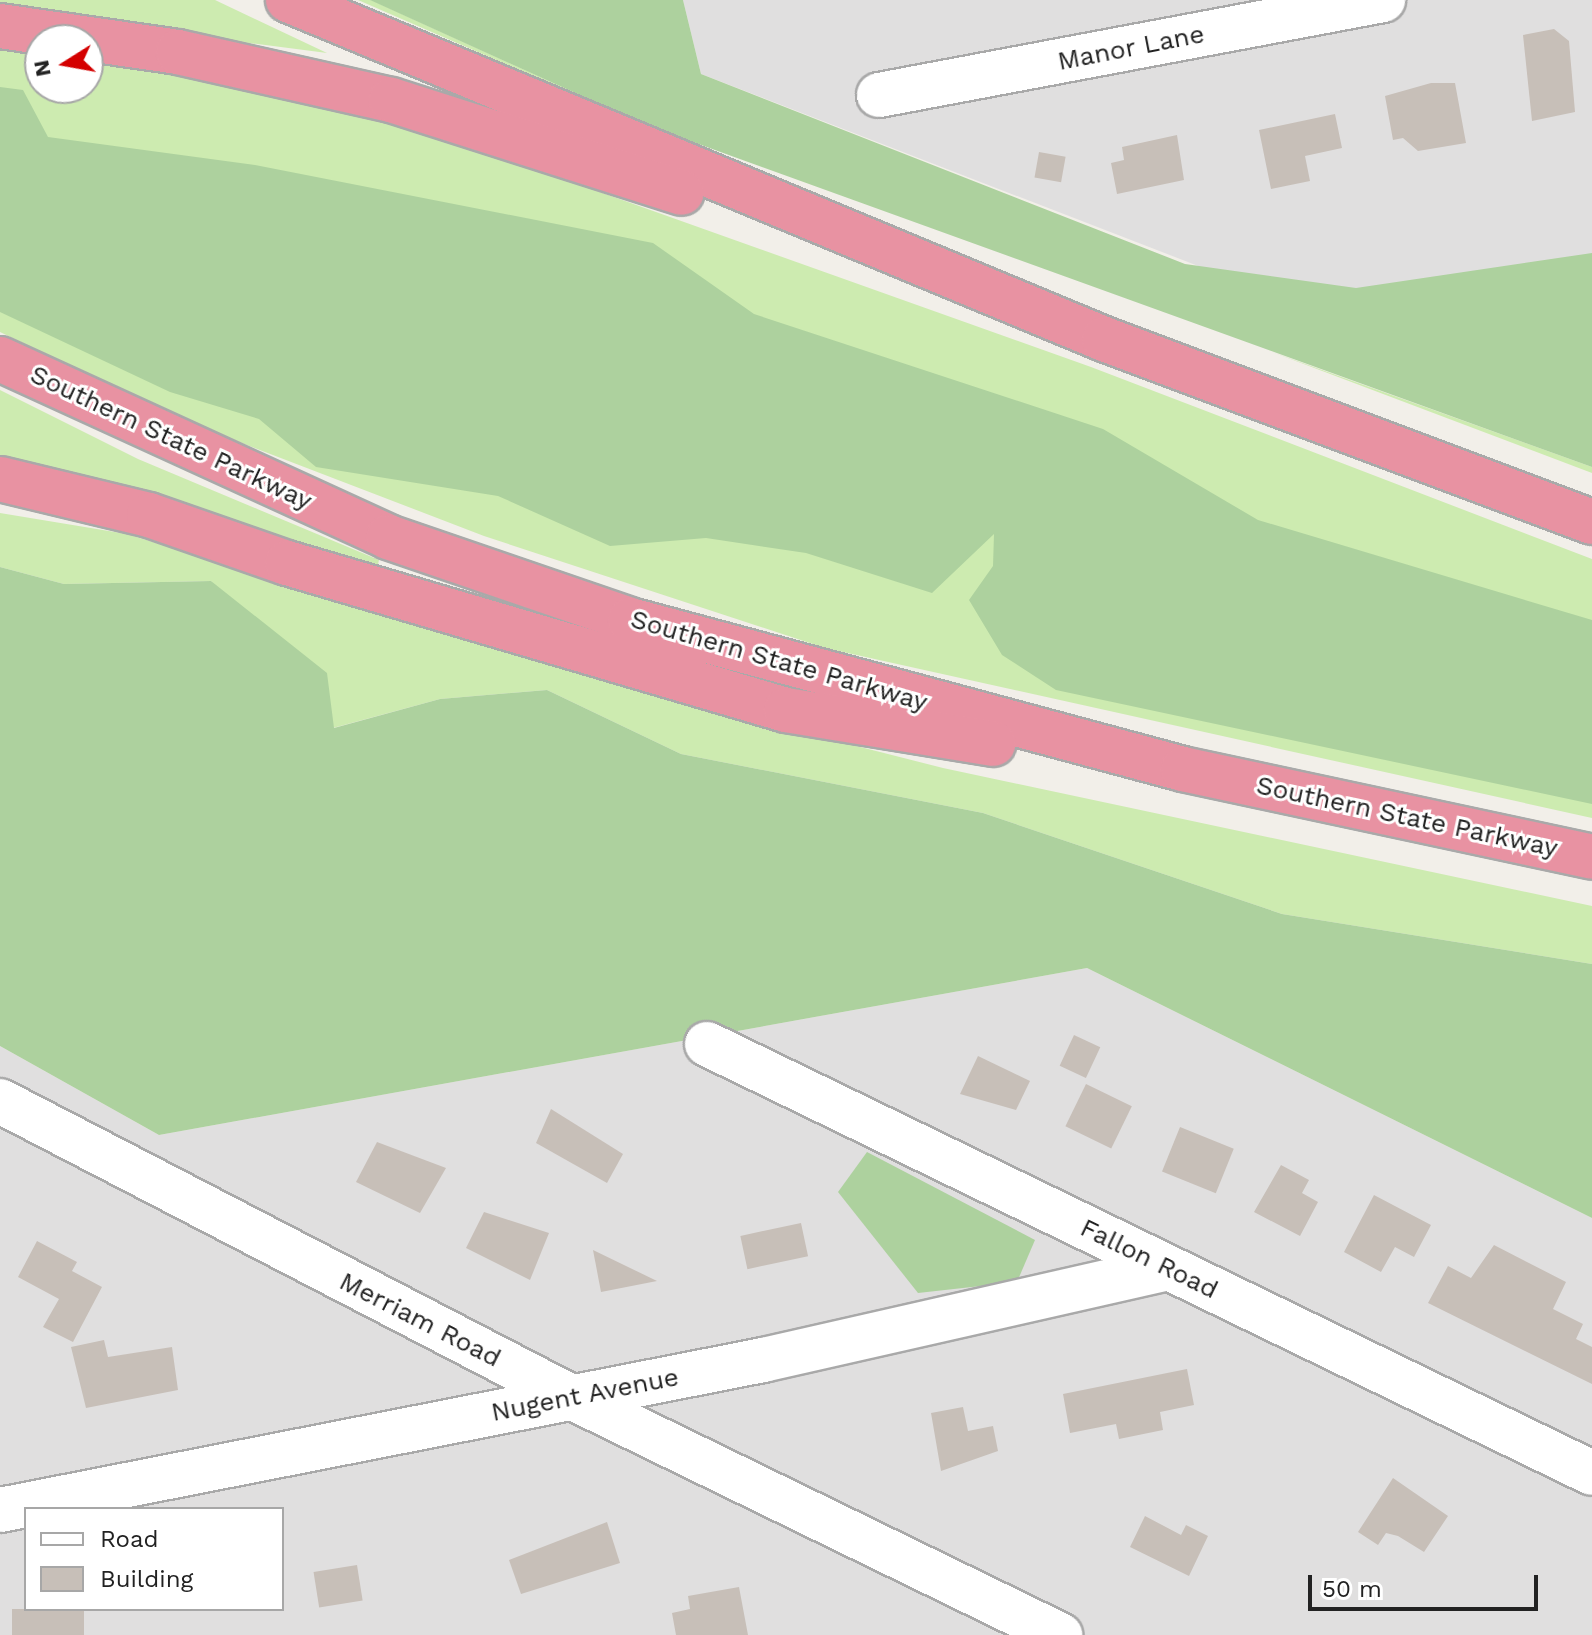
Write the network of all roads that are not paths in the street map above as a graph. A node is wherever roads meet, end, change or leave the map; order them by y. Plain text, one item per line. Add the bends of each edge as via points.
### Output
1 (288, 0) edge
2 (1383, 0) edge
3 (0, 26) edge
4 (879, 95) dead end
5 (1104, 339) junction
6 (0, 359) edge
7 (0, 479) edge
8 (1592, 522) edge
9 (1183, 769) junction
10 (1583, 856) edge
11 (707, 1044) dead end
12 (0, 1101) edge
13 (1168, 1268) junction
14 (573, 1398) junction
15 (1592, 1473) edge
16 (0, 1510) edge
17 (1060, 1635) edge

1 - 5 highway
2 - 4 street, Manor Lane
3 - 5 highway via 178,52 391,100
5 - 8 highway
6 - 9 highway, Southern State Parkway via 388,537 494,575 794,668
7 - 9 highway via 149,515 302,568 842,724
9 - 10 highway, Southern State Parkway
11 - 13 street, Fallon Road
12 - 14 street, Merriam Road
13 - 14 street, Nugent Avenue
13 - 15 street, Fallon Road
14 - 16 street, Nugent Avenue
14 - 17 street, Merriam Road

